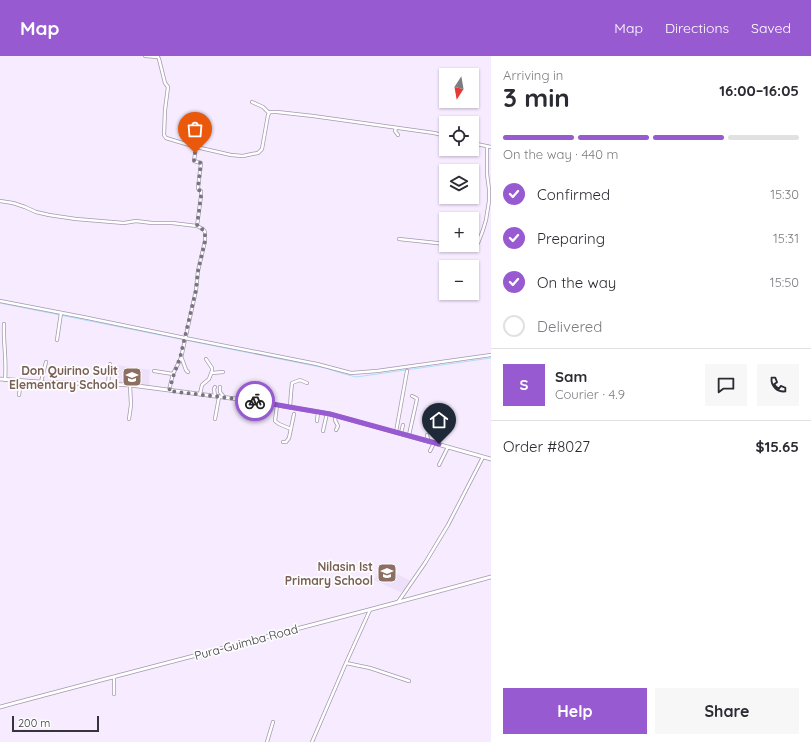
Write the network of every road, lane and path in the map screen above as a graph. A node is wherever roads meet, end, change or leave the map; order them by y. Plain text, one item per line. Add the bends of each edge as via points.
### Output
1 (145, 56) edge
2 (252, 102) dead end
3 (269, 113) junction
4 (396, 128) junction
5 (439, 134) edge
6 (398, 135) dead end
7 (479, 144) edge
8 (487, 146) junction
9 (196, 147) junction
10 (491, 147) edge
11 (0, 201) edge
12 (197, 226) junction
13 (399, 239) dead end
14 (479, 240) edge
15 (439, 243) edge
16 (0, 301) edge
17 (61, 313) junction
18 (4, 324) dead end
19 (185, 338) junction
20 (57, 340) dead end
21 (491, 354) edge
22 (180, 358) junction
23 (206, 359) dead end
24 (46, 362) dead end
25 (110, 364) dead end
26 (407, 370) dead end
27 (154, 371) dead end
28 (188, 372) dead end
29 (223, 372) dead end
30 (212, 373) junction
31 (174, 374) junction
32 (0, 379) edge
33 (5, 380) junction
34 (21, 381) junction
35 (41, 382) junction
36 (308, 383) dead end
37 (108, 384) junction
38 (130, 386) junction
39 (215, 387) dead end
40 (220, 387) dead end
41 (169, 391) junction
42 (200, 394) junction
43 (19, 395) dead end
44 (217, 396) junction
45 (412, 396) dead end
46 (224, 397) junction
47 (276, 405) junction
48 (290, 407) junction
49 (318, 412) junction
50 (327, 413) junction
51 (294, 414) dead end
52 (336, 416) junction
53 (215, 418) dead end
54 (129, 419) dead end
55 (316, 420) dead end
56 (403, 425) dead end
57 (291, 429) junction
58 (336, 430) dead end
59 (322, 431) dead end
60 (396, 432) junction
61 (401, 433) junction
62 (408, 435) junction
63 (427, 436) dead end
64 (428, 440) junction
65 (284, 442) dead end
66 (434, 442) junction
67 (449, 446) junction
68 (430, 451) dead end
69 (483, 456) junction
70 (491, 459) edge
71 (439, 465) dead end
72 (491, 577) edge
73 (398, 602) junction
74 (370, 610) junction
75 (346, 662) junction
76 (114, 677) junction
77 (410, 681) dead end
78 (114, 694) dead end
79 (0, 707) edge
80 (273, 722) dead end
81 (267, 742) edge
82 (312, 742) edge

1 - 9 street via 158,58 168,87 164,135 169,140
2 - 3 street
3 - 4 street via 306,115
3 - 9 street via 262,149 258,153 231,155
4 - 5 street
4 - 6 street
7 - 8 street
8 - 10 street
8 - 14 street via 489,201
9 - 12 street via 194,161 201,163 198,188 201,196
11 - 12 street via 36,212 76,219
12 - 19 street via 205,232 205,241
13 - 15 street
16 - 17 street
17 - 19 street
17 - 20 street
18 - 33 street
19 - 21 street via 351,373
19 - 22 street
22 - 28 street
22 - 31 street
23 - 30 street
24 - 35 street
25 - 37 street
26 - 60 street
27 - 31 street
29 - 30 street
30 - 42 street via 202,385
31 - 41 street
32 - 33 main road
33 - 34 main road
34 - 35 main road
34 - 43 street
35 - 37 main road
36 - 48 street via 300,380 292,383
37 - 38 main road
38 - 41 main road
38 - 54 street
39 - 44 street
40 - 46 street
41 - 42 main road
42 - 44 main road
44 - 46 main road
44 - 53 street
45 - 62 street via 417,399
46 - 47 main road
47 - 48 main road
47 - 57 street via 275,421
48 - 49 main road
49 - 50 main road
49 - 55 street
50 - 52 main road
50 - 59 street
51 - 57 street
52 - 58 street
52 - 60 main road
56 - 61 street
57 - 65 street via 288,441
60 - 61 main road
61 - 62 main road
62 - 64 main road
63 - 64 street
64 - 66 main road
66 - 67 main road
66 - 68 street
67 - 69 main road
67 - 71 street
69 - 70 main road
69 - 73 street via 448,525
72 - 73 main road, Pura-Guimba Road
73 - 74 main road, Pura-Guimba Road
74 - 75 street
74 - 76 main road, Pura-Guimba Road
75 - 77 street
75 - 82 street
76 - 78 street
76 - 79 main road, Pura-Guimba Road
80 - 81 street

